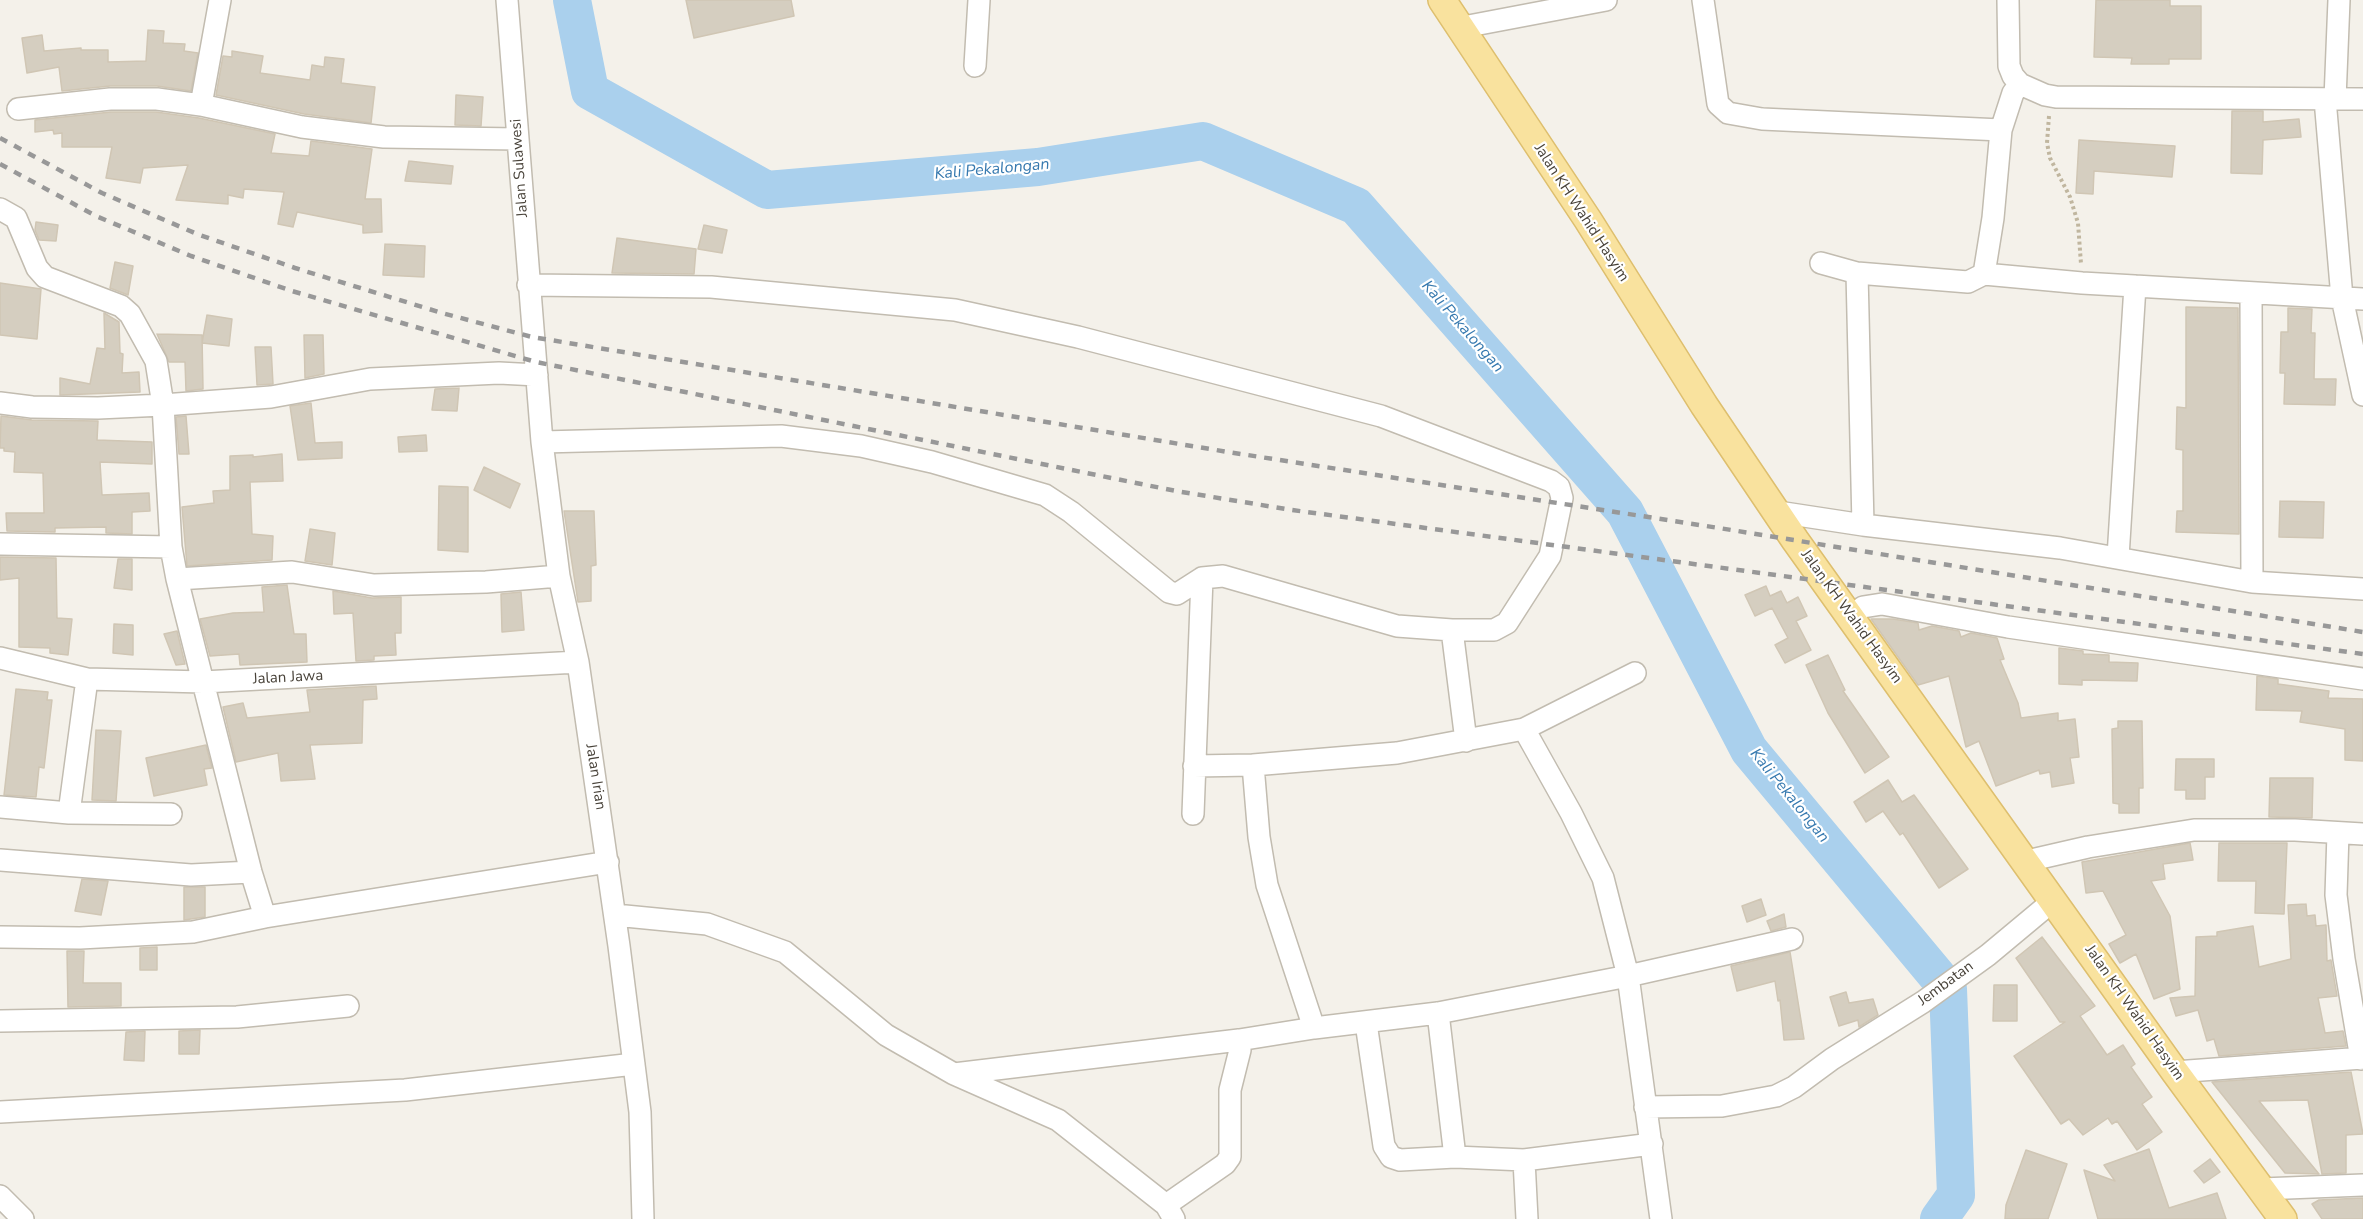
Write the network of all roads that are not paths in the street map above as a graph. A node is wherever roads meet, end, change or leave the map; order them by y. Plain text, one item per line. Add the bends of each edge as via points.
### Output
1 (220, 0) edge
2 (507, 0) edge
3 (979, 0) edge
4 (1442, 0) edge
5 (1606, 0) edge
6 (1703, 0) edge
7 (2008, 0) edge
8 (2340, 0) edge
9 (1458, 28) junction
10 (975, 66) dead end
11 (2020, 84) junction
12 (2330, 99) junction
13 (2363, 99) edge
14 (201, 105) junction
15 (18, 109) dead end
16 (2001, 130) junction
17 (518, 139) junction
18 (0, 209) edge
19 (1821, 263) dead end
20 (1857, 273) junction
21 (1984, 274) junction
22 (528, 285) junction
23 (2135, 286) junction
24 (2251, 294) junction
25 (2353, 298) edge
26 (532, 337) joint
27 (537, 375) junction
28 (2363, 395) edge
29 (0, 403) edge
30 (163, 405) junction
31 (542, 442) junction
32 (1778, 512) junction
33 (1863, 525) junction
34 (0, 544) edge
35 (171, 547) junction
36 (2118, 557) junction
37 (559, 576) junction
38 (1202, 578) junction
39 (177, 579) junction
40 (2252, 582) junction
41 (2363, 589) edge
42 (1851, 616) junction
43 (1452, 630) junction
44 (0, 658) edge
45 (578, 662) junction
46 (1635, 673) dead end
47 (2363, 679) edge
48 (87, 680) junction
49 (203, 682) junction
50 (1524, 729) junction
51 (1466, 741) junction
52 (1253, 765) junction
53 (1194, 766) junction
54 (0, 807) edge
55 (69, 813) junction
56 (171, 814) dead end
57 (1193, 814) dead end
58 (2338, 832) junction
59 (2363, 834) edge
60 (0, 860) edge
61 (2027, 861) junction
62 (608, 862) junction
63 (251, 872) junction
64 (2054, 900) junction
65 (615, 915) junction
66 (265, 917) junction
67 (0, 937) edge
68 (1792, 939) dead end
69 (1628, 976) junction
70 (348, 1006) dead end
71 (1438, 1013) junction
72 (0, 1021) edge
73 (1366, 1023) junction
74 (1314, 1028) junction
75 (1239, 1040) junction
76 (2362, 1058) edge
77 (634, 1064) junction
78 (2175, 1072) junction
79 (954, 1074) junction
80 (1644, 1107) junction
81 (0, 1112) edge
82 (1652, 1144) junction
83 (1455, 1158) junction
84 (1524, 1160) junction
85 (2363, 1185) edge
86 (2262, 1189) junction
87 (0, 1196) edge
88 (1170, 1212) edge
89 (22, 1219) edge
90 (643, 1219) edge
91 (1527, 1219) edge
92 (1661, 1219) edge
93 (2283, 1219) edge

1 - 14 street
2 - 17 street, Jalan Sulawesi
3 - 10 street
4 - 9 main road, Jalan KH Wahid Hasyim
5 - 9 street
6 - 16 street via 1719,104 1728,113 1741,118
7 - 11 street via 2009,66
8 - 12 street
9 - 32 main road, Jalan KH Wahid Hasyim
11 - 12 street via 2056,97
11 - 16 street via 2013,93
12 - 13 street
12 - 25 street
14 - 15 street via 157,99 110,99
14 - 17 street via 302,126 384,137
16 - 21 street
17 - 22 street, Jalan Sulawesi
18 - 30 street via 16,218 37,268 45,277 121,306 130,314 156,360
19 - 20 street
20 - 21 street via 1968,282
20 - 33 street
21 - 23 street
22 - 26 street, Jalan Sulawesi
22 - 43 street via 711,286 955,310 1078,337 1381,416 1551,481 1559,487 1562,498 1545,566 1500,628
23 - 24 street
23 - 36 street
24 - 25 street
24 - 40 street
25 - 28 street
26 - 27 street, Jalan Irian
27 - 30 street via 370,379 271,397
27 - 31 street, Jalan Irian
29 - 30 street via 98,408
30 - 35 street
31 - 37 street, Jalan Irian
31 - 38 street via 781,436 861,446 1045,495 1169,592 1177,594
32 - 33 street
32 - 42 main road, Jalan KH Wahid Hasyim
33 - 36 street
34 - 35 street
35 - 39 street
36 - 40 street
37 - 39 street via 396,585 352,583 292,572
37 - 45 street, Jalan Irian
38 - 43 street via 1223,576 1396,626
38 - 53 street
39 - 49 street
40 - 41 street
42 - 47 street via 1863,607 1882,604 2008,627
42 - 61 main road, Jalan KH Wahid Hasyim
43 - 51 street
44 - 48 street, Jalan Jawa
45 - 49 street, Jalan Jawa
45 - 62 street, Jalan Irian
46 - 50 street
48 - 49 street, Jalan Jawa
48 - 55 street
49 - 63 street
50 - 51 street
50 - 69 street via 1599,870
51 - 52 street via 1397,753
52 - 53 street
52 - 74 street via 1267,885
53 - 57 street
54 - 55 street
55 - 56 street
58 - 59 street
58 - 61 street via 2194,830
58 - 76 street via 2336,896 2343,959
60 - 63 street via 192,875
61 - 64 main road, Jalan KH Wahid Hasyim
62 - 65 street, Jalan Irian
62 - 66 street
63 - 66 street
64 - 78 main road, Jalan KH Wahid Hasyim
64 - 80 street, Jembatan via 1988,955 1794,1087 1776,1096 1722,1106
65 - 77 street, Jalan Irian
65 - 79 street via 707,924 784,952 886,1035
66 - 67 street via 193,932 80,938
68 - 69 street
69 - 71 street
69 - 80 street
70 - 72 street via 237,1017
71 - 73 street
71 - 83 street
73 - 74 street
73 - 83 street via 1387,1153 1400,1160
74 - 75 street
75 - 79 street
75 - 88 street via 1230,1090 1230,1157
76 - 78 street
77 - 81 street via 405,1090
77 - 90 street, Jalan Irian via 640,1112
78 - 86 main road, Jalan KH Wahid Hasyim
79 - 88 street via 1058,1120
80 - 82 street
82 - 84 street
82 - 92 street
83 - 84 street
84 - 91 street
85 - 86 street
86 - 93 main road, Jalan KH Wahid Hasyim
87 - 89 street

